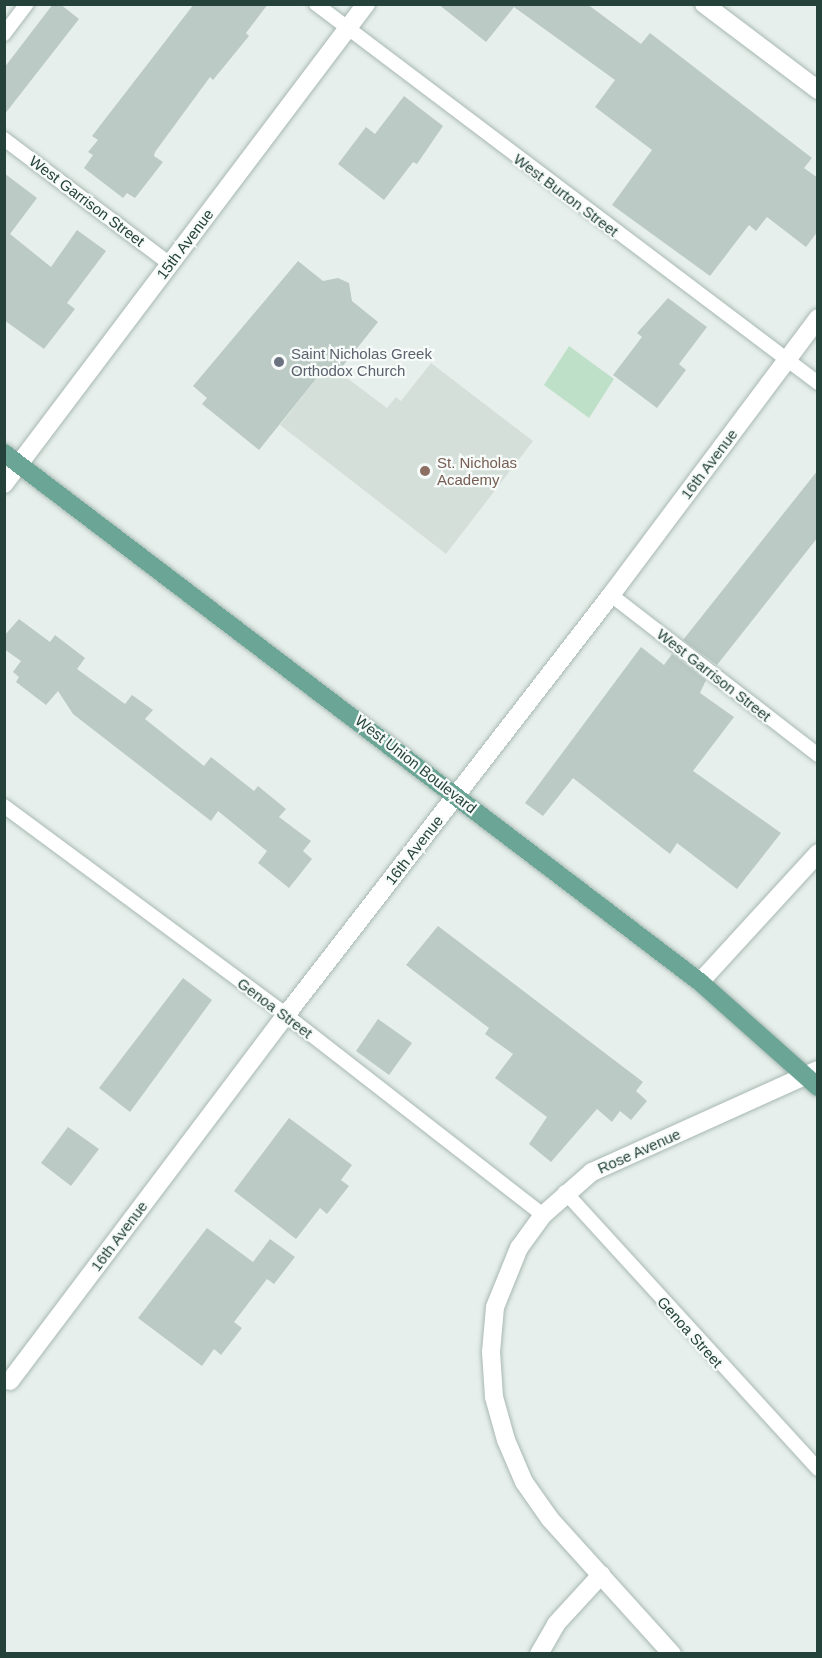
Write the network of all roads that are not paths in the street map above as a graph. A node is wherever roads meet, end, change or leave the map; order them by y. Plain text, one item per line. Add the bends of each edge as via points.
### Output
1 (27, 4) edge
2 (316, 4) edge
3 (366, 4) edge
4 (707, 6) edge
5 (348, 29) junction
6 (4, 34) edge
7 (818, 90) edge
8 (4, 139) edge
9 (170, 264) junction
10 (818, 318) edge
11 (787, 360) junction
12 (818, 383) edge
13 (4, 453) edge
14 (19, 464) junction
15 (4, 484) edge
16 (611, 595) junction
17 (818, 755) edge
18 (457, 795) junction
19 (4, 806) edge
20 (818, 853) edge
21 (700, 982) junction
22 (286, 1015) junction
23 (814, 1078) edge
24 (565, 1192) junction
25 (543, 1215) junction
26 (7, 1379) edge
27 (818, 1469) edge
28 (601, 1575) junction
29 (539, 1653) edge
30 (672, 1653) edge

1 - 6 lane
2 - 5 lane, West Burton Street
3 - 5 street, 15th Avenue
4 - 7 street
5 - 9 street, 15th Avenue
5 - 11 lane, West Burton Street
8 - 9 lane, West Garrison Street
9 - 14 street, 15th Avenue
10 - 11 street, 16th Avenue
11 - 12 lane, West Burton Street
11 - 16 street, 16th Avenue
13 - 14 main road, West Union Boulevard
14 - 15 street, 15th Avenue
14 - 18 main road, West Union Boulevard
16 - 17 lane, West Garrison Street
16 - 18 street, 16th Avenue
18 - 21 main road, West Union Boulevard
18 - 22 street, 16th Avenue
19 - 22 lane, Genoa Street
20 - 21 street
21 - 23 main road, West Union Boulevard
22 - 25 lane, Genoa Street
22 - 26 street, 16th Avenue
23 - 24 street, Rose Avenue via 592,1172
24 - 25 street, Rose Avenue
24 - 27 lane, Genoa Street
25 - 28 street, Rose Avenue via 519,1248 495,1307 491,1352 494,1397 524,1482 550,1519
28 - 29 street via 556,1624
28 - 30 street, Rose Avenue

